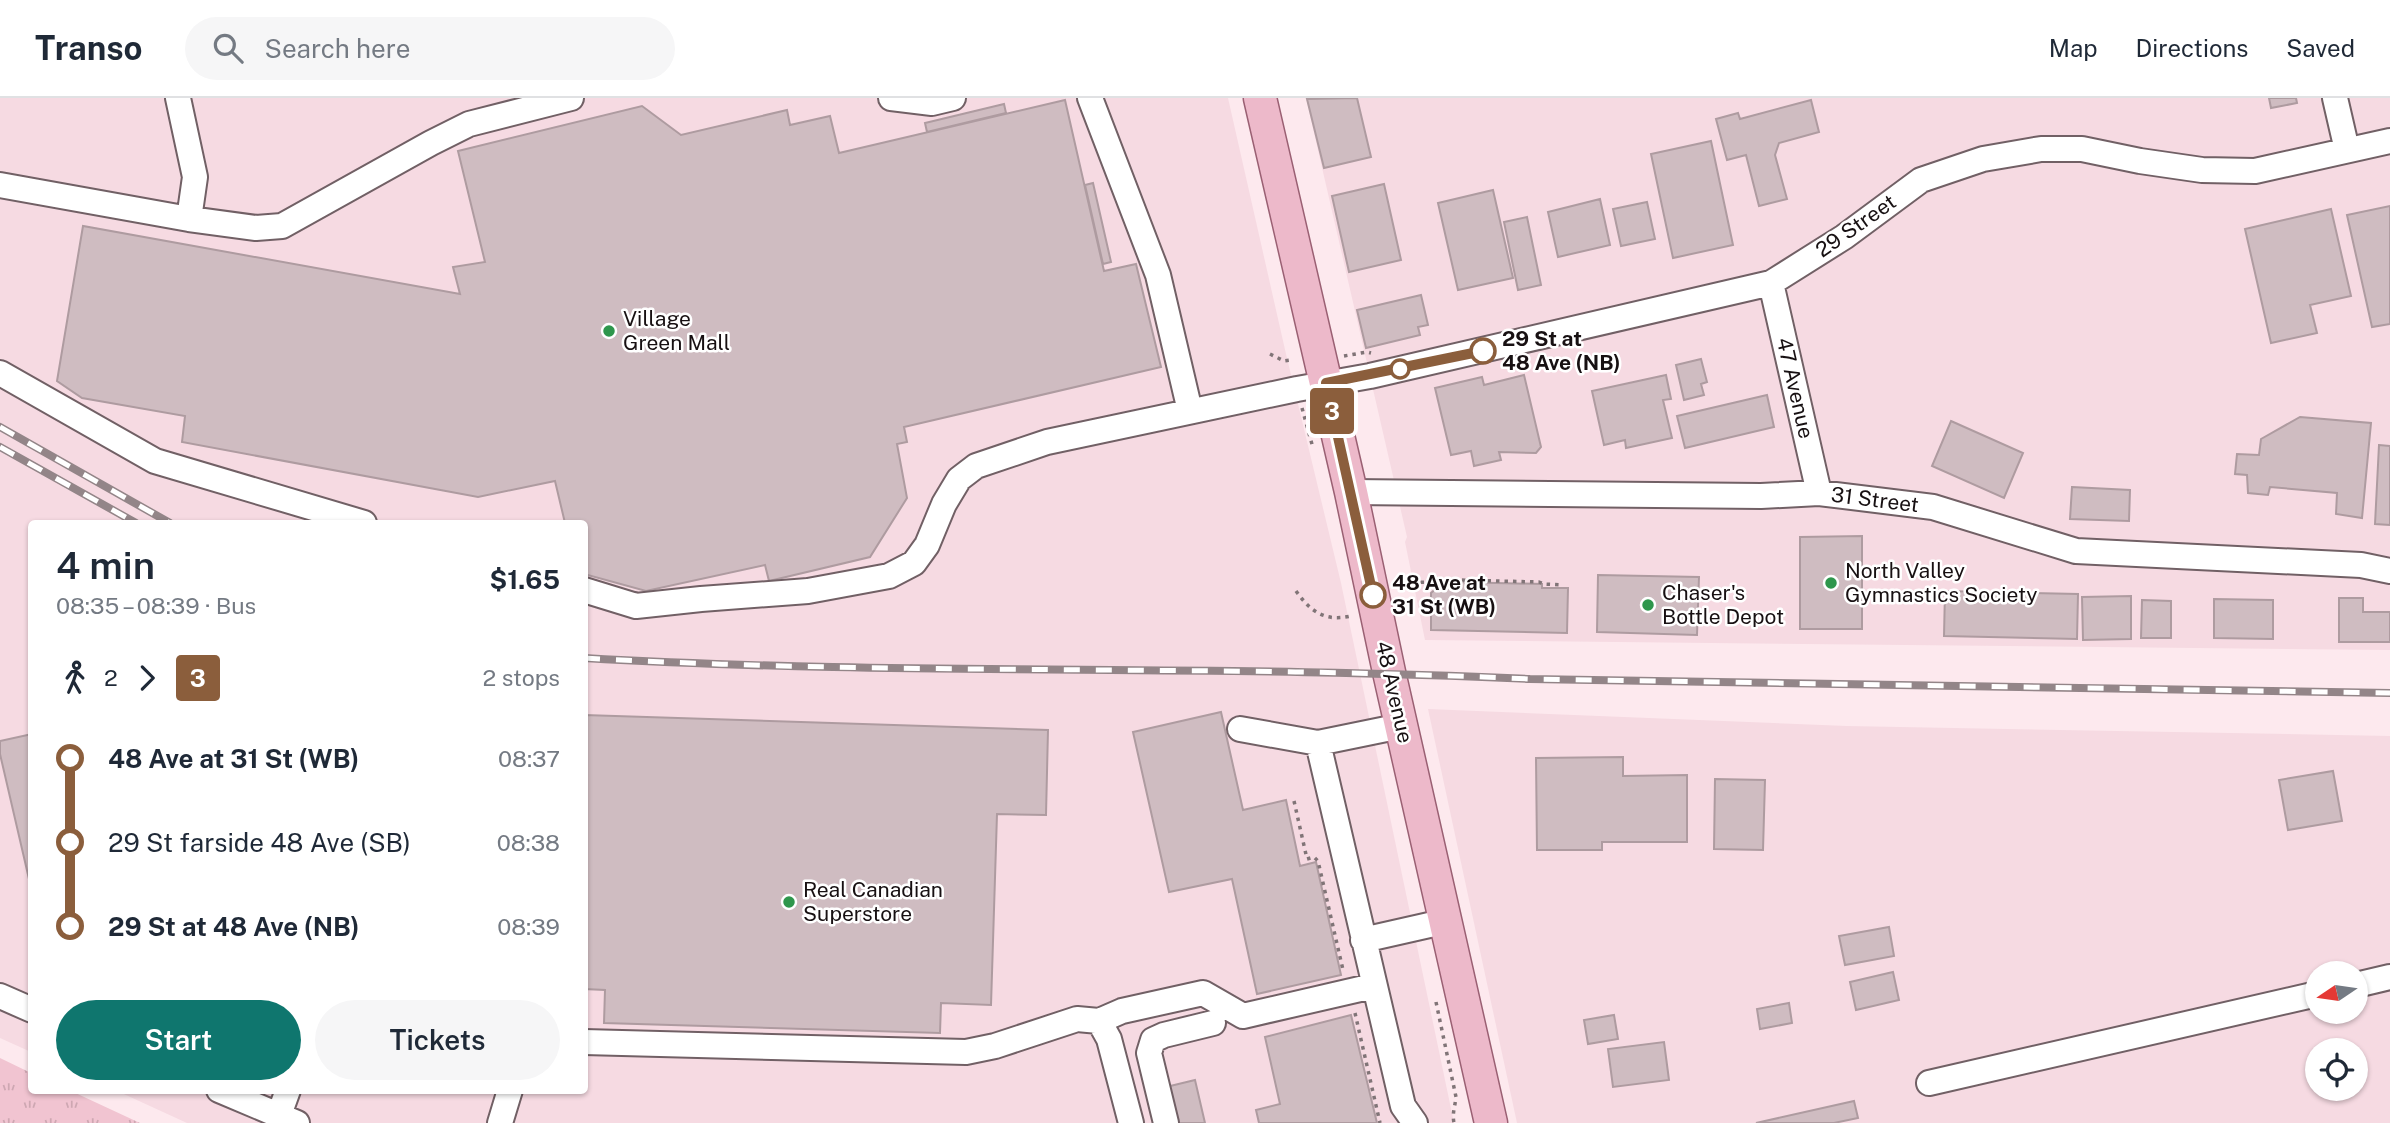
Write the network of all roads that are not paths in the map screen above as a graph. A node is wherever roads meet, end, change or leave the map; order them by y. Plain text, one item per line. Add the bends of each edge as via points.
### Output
1 (178, 98) edge
2 (570, 98) edge
3 (891, 98) edge
4 (953, 98) edge
5 (1090, 98) edge
6 (1260, 98) edge
7 (2335, 98) edge
8 (2390, 141) edge
9 (2347, 150) junction
10 (0, 185) edge
11 (189, 219) junction
12 (1771, 283) junction
13 (0, 373) edge
14 (1326, 383) junction
15 (1190, 411) junction
16 (1352, 492) junction
17 (1819, 493) junction
18 (354, 520) edge
19 (2390, 571) edge
20 (588, 591) edge
21 (1401, 726) junction
22 (1240, 729) dead end
23 (1318, 743) junction
24 (1447, 921) junction
25 (1363, 940) junction
26 (2390, 977) edge
27 (2368, 982) edge
28 (1373, 986) junction
29 (0, 996) edge
30 (2305, 997) edge
31 (28, 1008) edge
32 (1099, 1021) junction
33 (1213, 1023) dead end
34 (588, 1042) edge
35 (1929, 1083) dead end
36 (229, 1094) edge
37 (288, 1094) edge
38 (509, 1094) edge
39 (1406, 1117) edge
40 (288, 1119) edge
41 (500, 1123) edge
42 (1130, 1123) edge
43 (1166, 1123) edge
44 (1491, 1123) edge

1 - 11 street via 195,177
2 - 11 street via 469,124 282,226 256,228
3 - 4 street via 932,103
5 - 15 street via 1158,275
6 - 14 main road, 48 Avenue
7 - 9 street
8 - 9 street, 29 Street
9 - 12 street, 29 Street via 2255,171 2202,170 2082,149 2041,149 1983,159 1921,180
10 - 11 street
12 - 14 street, 29 Street
12 - 17 street, 47 Avenue
13 - 18 street via 155,461
14 - 15 street, 29 Street
14 - 16 main road, 48 Avenue
15 - 20 street, 29 Street via 1046,442 976,466 959,479 914,563 889,576 808,591 636,606
16 - 17 street, 31 Street
16 - 21 main road, 48 Avenue
17 - 19 street, 31 Street via 1933,507 2076,551 2361,565
21 - 23 street
21 - 24 main road, 48 Avenue
22 - 23 street
23 - 25 street
24 - 25 street
24 - 44 main road, 48 Avenue
25 - 28 street
26 - 27 street
28 - 32 street via 1243,1016 1203,993 1122,1011
28 - 39 street
29 - 31 street
30 - 35 street
32 - 34 street via 1077,1019 967,1052
32 - 42 street via 1109,1039
33 - 43 street via 1153,1040 1149,1053
36 - 40 street
37 - 40 street
38 - 41 street

